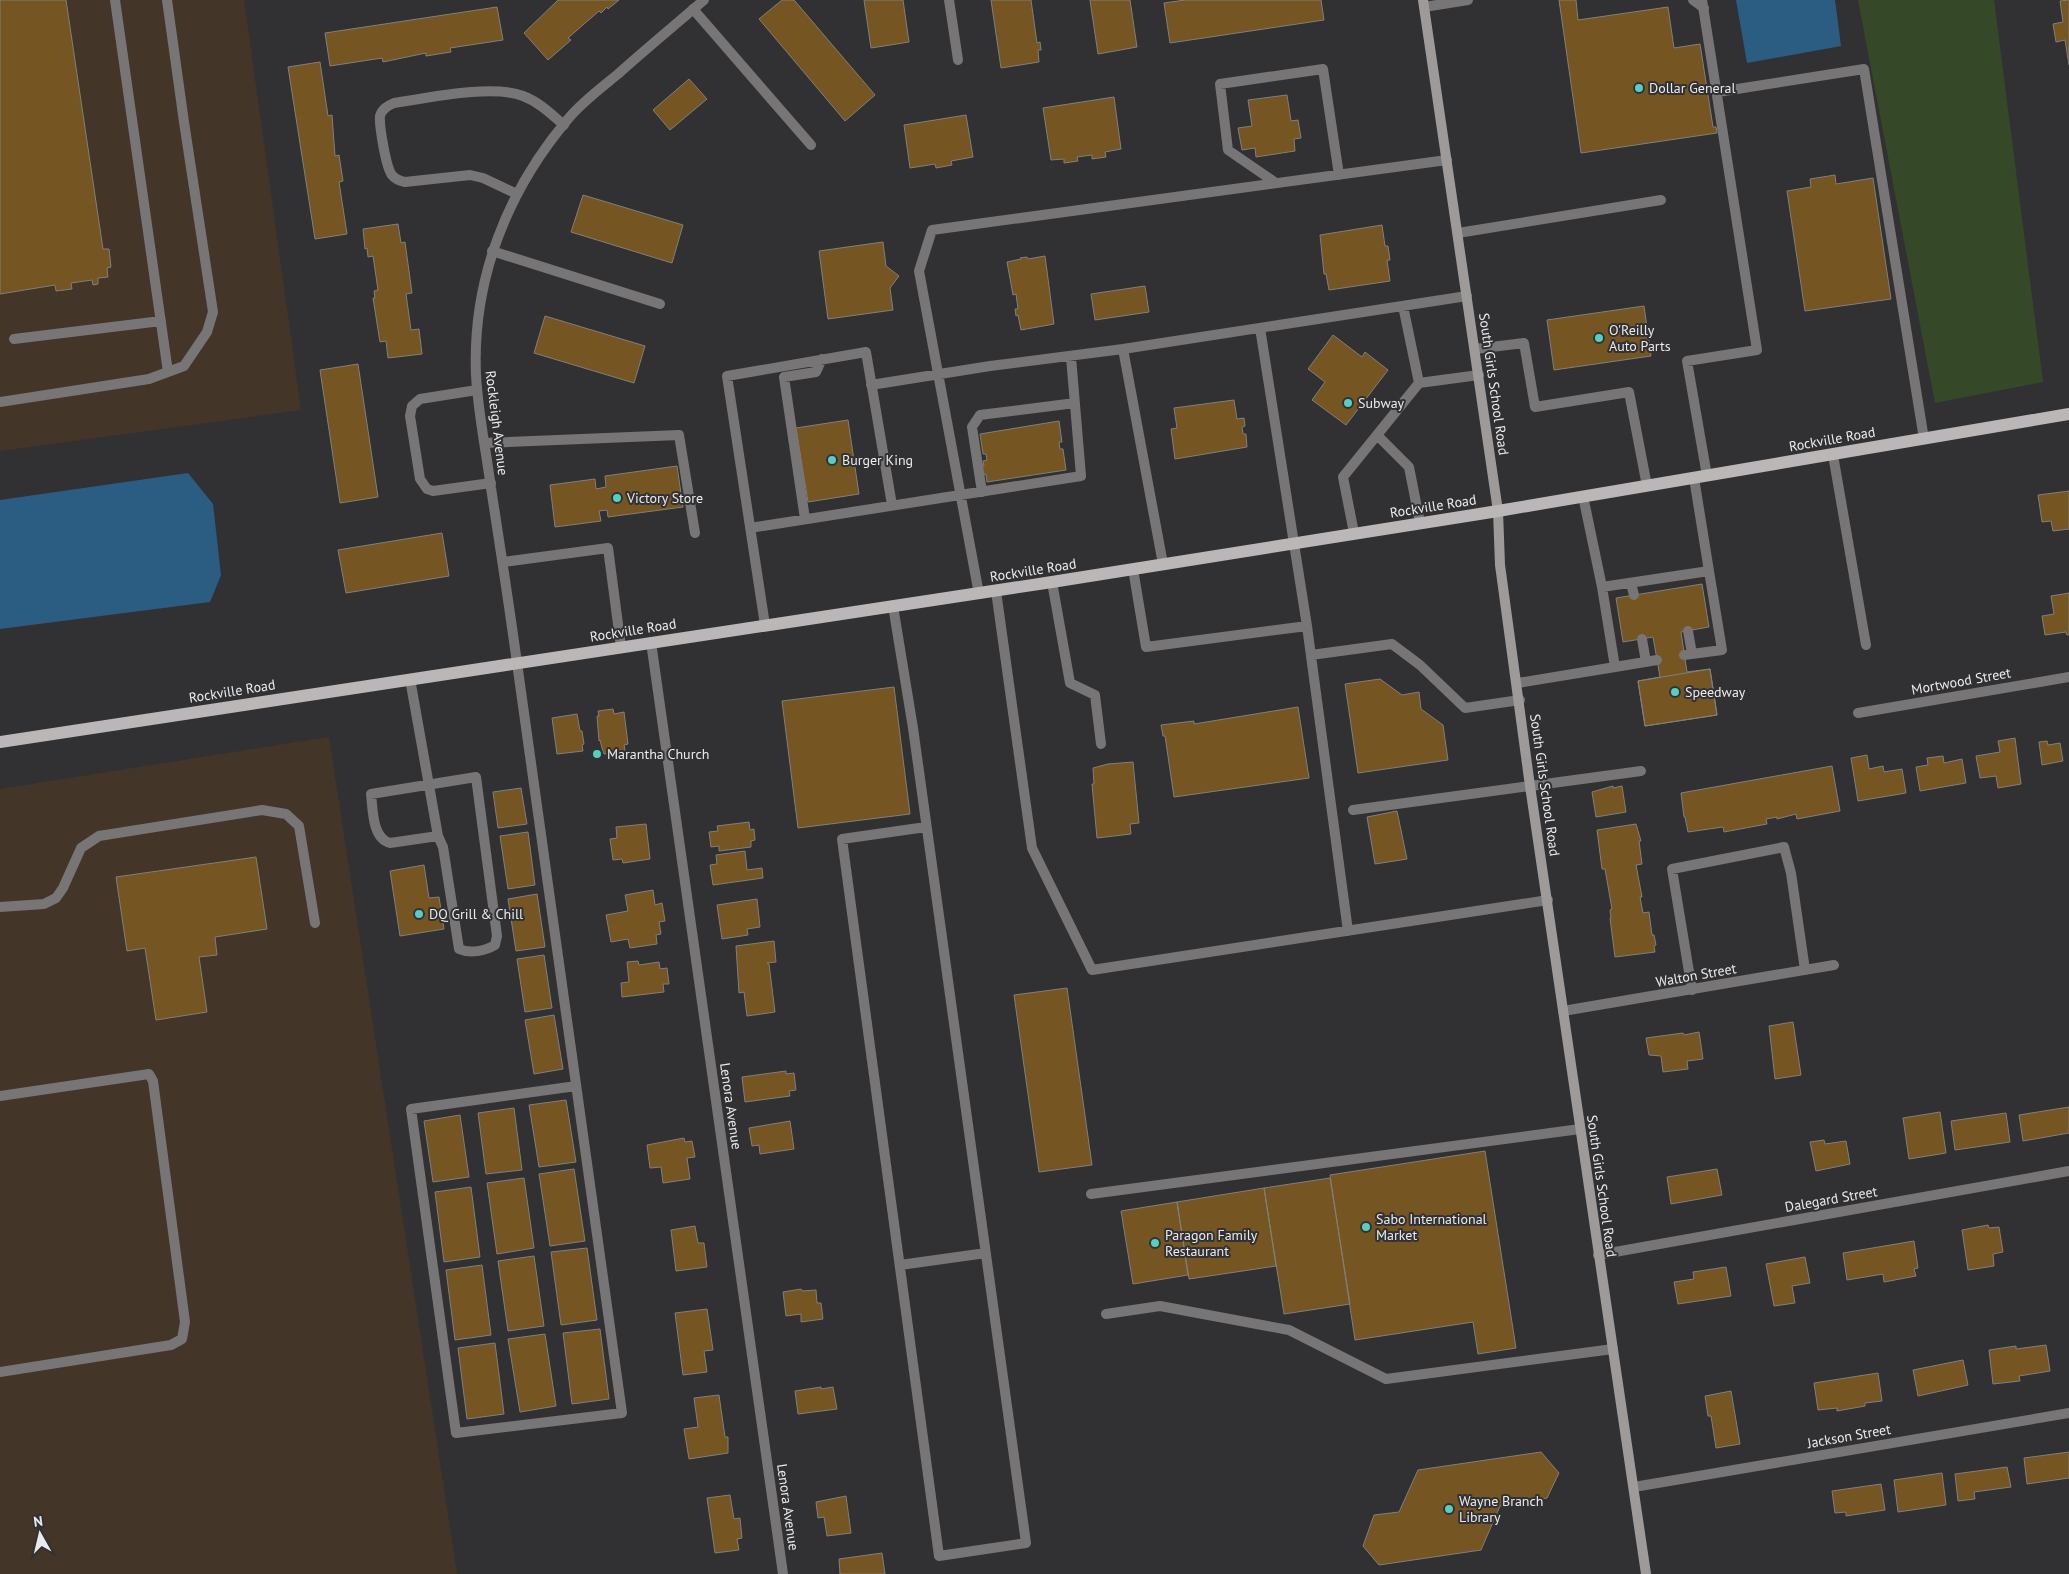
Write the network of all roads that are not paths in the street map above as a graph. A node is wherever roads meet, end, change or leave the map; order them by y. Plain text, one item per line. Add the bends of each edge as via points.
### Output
1 (115, 0) edge
2 (167, 0) edge
3 (704, 0) edge
4 (949, 0) edge
5 (1468, 0) edge
6 (1693, 0) edge
7 (1424, 3) edge
8 (1703, 4) edge
9 (693, 9) junction
10 (958, 60) dead end
11 (1718, 92) junction
12 (564, 125) junction
13 (811, 145) dead end
14 (1447, 160) junction
15 (1339, 175) junction
16 (1276, 183) junction
17 (517, 194) junction
18 (1661, 200) dead end
19 (1458, 233) junction
20 (492, 251) junction
21 (1467, 296) junction
22 (660, 304) dead end
23 (1403, 306) junction
24 (161, 321) junction
25 (1260, 328) junction
26 (14, 339) dead end
27 (1123, 349) junction
28 (1475, 349) junction
29 (1071, 357) junction
30 (822, 359) junction
31 (168, 372) junction
32 (1479, 375) junction
33 (937, 376) junction
34 (1419, 383) junction
35 (872, 385) junction
36 (477, 390) junction
37 (0, 402) edge
38 (1075, 403) junction
39 (2069, 414) edge
40 (1377, 434) junction
41 (1924, 439) junction
42 (485, 443) junction
43 (1833, 455) junction
44 (1701, 477) junction
45 (491, 483) junction
46 (1647, 486) junction
47 (982, 492) junction
48 (960, 495) junction
49 (1583, 496) junction
50 (892, 505) junction
51 (1498, 511) junction
52 (806, 519) junction
53 (1420, 523) junction
54 (750, 528) junction
55 (695, 533) dead end
56 (1354, 533) junction
57 (1295, 543) junction
58 (502, 562) junction
59 (1163, 564) junction
60 (1133, 569) junction
61 (1709, 571) junction
62 (1678, 576) junction
63 (1052, 582) junction
64 (1631, 583) junction
65 (1602, 587) junction
66 (1680, 587) dead end
67 (996, 591) junction
68 (979, 594) junction
69 (1634, 595) dead end
70 (894, 606) junction
71 (765, 626) junction
72 (1307, 626) junction
73 (1688, 631) dead end
74 (1642, 639) dead end
75 (651, 642) junction
76 (1866, 645) dead end
77 (621, 647) junction
78 (1311, 656) junction
79 (1657, 660) dead end
80 (1646, 662) junction
81 (518, 663) junction
82 (1615, 667) junction
83 (2069, 677) edge
84 (410, 679) junction
85 (1518, 684) junction
86 (1520, 700) junction
87 (1858, 713) dead end
88 (0, 742) edge
89 (1101, 744) dead end
90 (1641, 771) dead end
91 (430, 783) junction
92 (1530, 786) junction
93 (1353, 810) dead end
94 (926, 826) junction
95 (438, 836) junction
96 (1548, 900) junction
97 (0, 907) edge
98 (315, 923) dead end
99 (1348, 931) junction
100 (1834, 965) dead end
101 (1805, 970) junction
102 (1692, 990) junction
103 (1562, 1011) junction
104 (576, 1086) junction
105 (0, 1096) edge
106 (1580, 1129) junction
107 (2069, 1171) edge
108 (1091, 1194) dead end
109 (986, 1253) junction
110 (1598, 1255) junction
111 (900, 1266) junction
112 (1106, 1314) dead end
113 (1613, 1349) junction
114 (0, 1372) edge
115 (2069, 1413) edge
116 (1634, 1487) junction
117 (783, 1574) edge
118 (1646, 1574) edge

1 - 24 street
2 - 31 street via 213,312 208,332 184,366
3 - 9 street, Rockleigh Avenue
4 - 10 street
5 - 7 street
6 - 8 street
7 - 14 main road, South Girls School Road
8 - 11 street
9 - 12 street, Rockleigh Avenue via 593,94
9 - 13 street
11 - 41 street via 1864,69
11 - 44 street via 1757,350 1687,361
12 - 17 street, Rockleigh Avenue via 545,148
12 - 17 street via 531,100 511,92 493,90 394,103 382,112 380,122 390,173 399,180 470,175
14 - 15 street
14 - 19 main road, South Girls School Road
15 - 16 street
15 - 16 street via 1323,69 1220,84 1228,150
16 - 33 street via 932,230 919,271
17 - 20 street, Rockleigh Avenue
18 - 19 street
19 - 21 main road, South Girls School Road
20 - 22 street
20 - 36 street, Rockleigh Avenue via 476,340
21 - 23 street
21 - 28 main road, South Girls School Road
23 - 25 street
23 - 34 street
24 - 26 street
24 - 31 street
25 - 27 street
25 - 57 street
27 - 29 street
27 - 59 street
28 - 32 main road, South Girls School Road
28 - 46 street via 1524,343 1535,407 1629,392
29 - 33 street
29 - 38 street
30 - 35 street via 866,352
30 - 52 street via 816,372 784,378
30 - 54 street via 727,376
31 - 37 street via 150,379
32 - 34 street
32 - 51 main road, South Girls School Road
33 - 35 street
33 - 48 street
34 - 40 street
35 - 50 street
36 - 42 street, Rockleigh Avenue
36 - 45 street via 420,399 412,406 410,416 419,476 427,488 434,490
38 - 47 street via 1081,476
38 - 47 street via 980,415 972,427
39 - 41 main road, Rockville Road
40 - 53 street via 1409,467
40 - 56 street via 1343,477
41 - 43 main road, Rockville Road
42 - 45 street, Rockleigh Avenue
42 - 55 street via 679,435
43 - 44 main road, Rockville Road
43 - 76 street
44 - 46 main road, Rockville Road
44 - 61 street
45 - 58 street, Rockleigh Avenue
46 - 49 main road, Rockville Road
47 - 48 street
48 - 50 street
48 - 68 street
49 - 51 main road, Rockville Road
49 - 65 street
50 - 52 street
51 - 53 main road, Rockville Road
51 - 85 main road, South Girls School Road via 1500,565
52 - 54 street
53 - 56 main road, Rockville Road
54 - 71 street
56 - 57 main road, Rockville Road
57 - 59 main road, Rockville Road
57 - 72 street
58 - 77 street via 608,548
58 - 81 street, Rockleigh Avenue
59 - 60 main road, Rockville Road
60 - 63 main road, Rockville Road
60 - 72 street via 1146,647
61 - 62 street
61 - 73 street via 1722,650 1688,655
62 - 64 street
62 - 66 street
63 - 67 main road, Rockville Road
63 - 89 street via 1070,683 1095,695
64 - 65 street
64 - 69 street
65 - 82 street
67 - 68 main road, Rockville Road
67 - 99 street via 1032,848 1092,970
68 - 70 main road, Rockville Road
70 - 71 main road, Rockville Road
70 - 94 street
71 - 75 main road, Rockville Road
72 - 78 street
74 - 80 street
75 - 77 main road, Rockville Road
75 - 117 street, Lenora Avenue
77 - 81 main road, Rockville Road
78 - 86 street via 1392,644 1420,665 1465,708
78 - 99 street
79 - 80 street
80 - 82 street
81 - 84 main road, Rockville Road
81 - 104 street, Rockleigh Avenue
82 - 85 street
83 - 87 street, Mortwood Street
84 - 88 main road, Rockville Road
84 - 91 street
85 - 86 main road, South Girls School Road
86 - 92 main road, South Girls School Road
90 - 92 street
91 - 95 street
91 - 95 street via 372,794 375,823 384,841 390,843
91 - 95 street via 476,778 497,936 495,945 491,947 473,952 459,949 443,847
92 - 93 street
92 - 96 main road, South Girls School Road
94 - 109 street
94 - 111 street via 842,839
96 - 99 street
96 - 103 main road, South Girls School Road
97 - 98 street via 44,904 56,898 81,848 99,836 262,810 286,814 299,826
100 - 101 street, Walton Street
101 - 102 street, Walton Street
101 - 102 street via 1791,873 1784,847 1672,869
102 - 103 street, Walton Street
103 - 106 main road, South Girls School Road
104 - 104 street, Rockleigh Avenue via 622,1413 456,1434 411,1109
105 - 114 street via 149,1074 153,1081 184,1322 182,1339 171,1345
106 - 108 street
106 - 110 main road, South Girls School Road
107 - 110 street, Dalegard Street
109 - 111 street
109 - 111 street via 1026,1543 939,1556
110 - 113 main road, South Girls School Road
112 - 113 street via 1160,1306 1288,1330 1386,1379
113 - 116 main road, South Girls School Road
115 - 116 street, Jackson Street
116 - 118 main road, South Girls School Road

